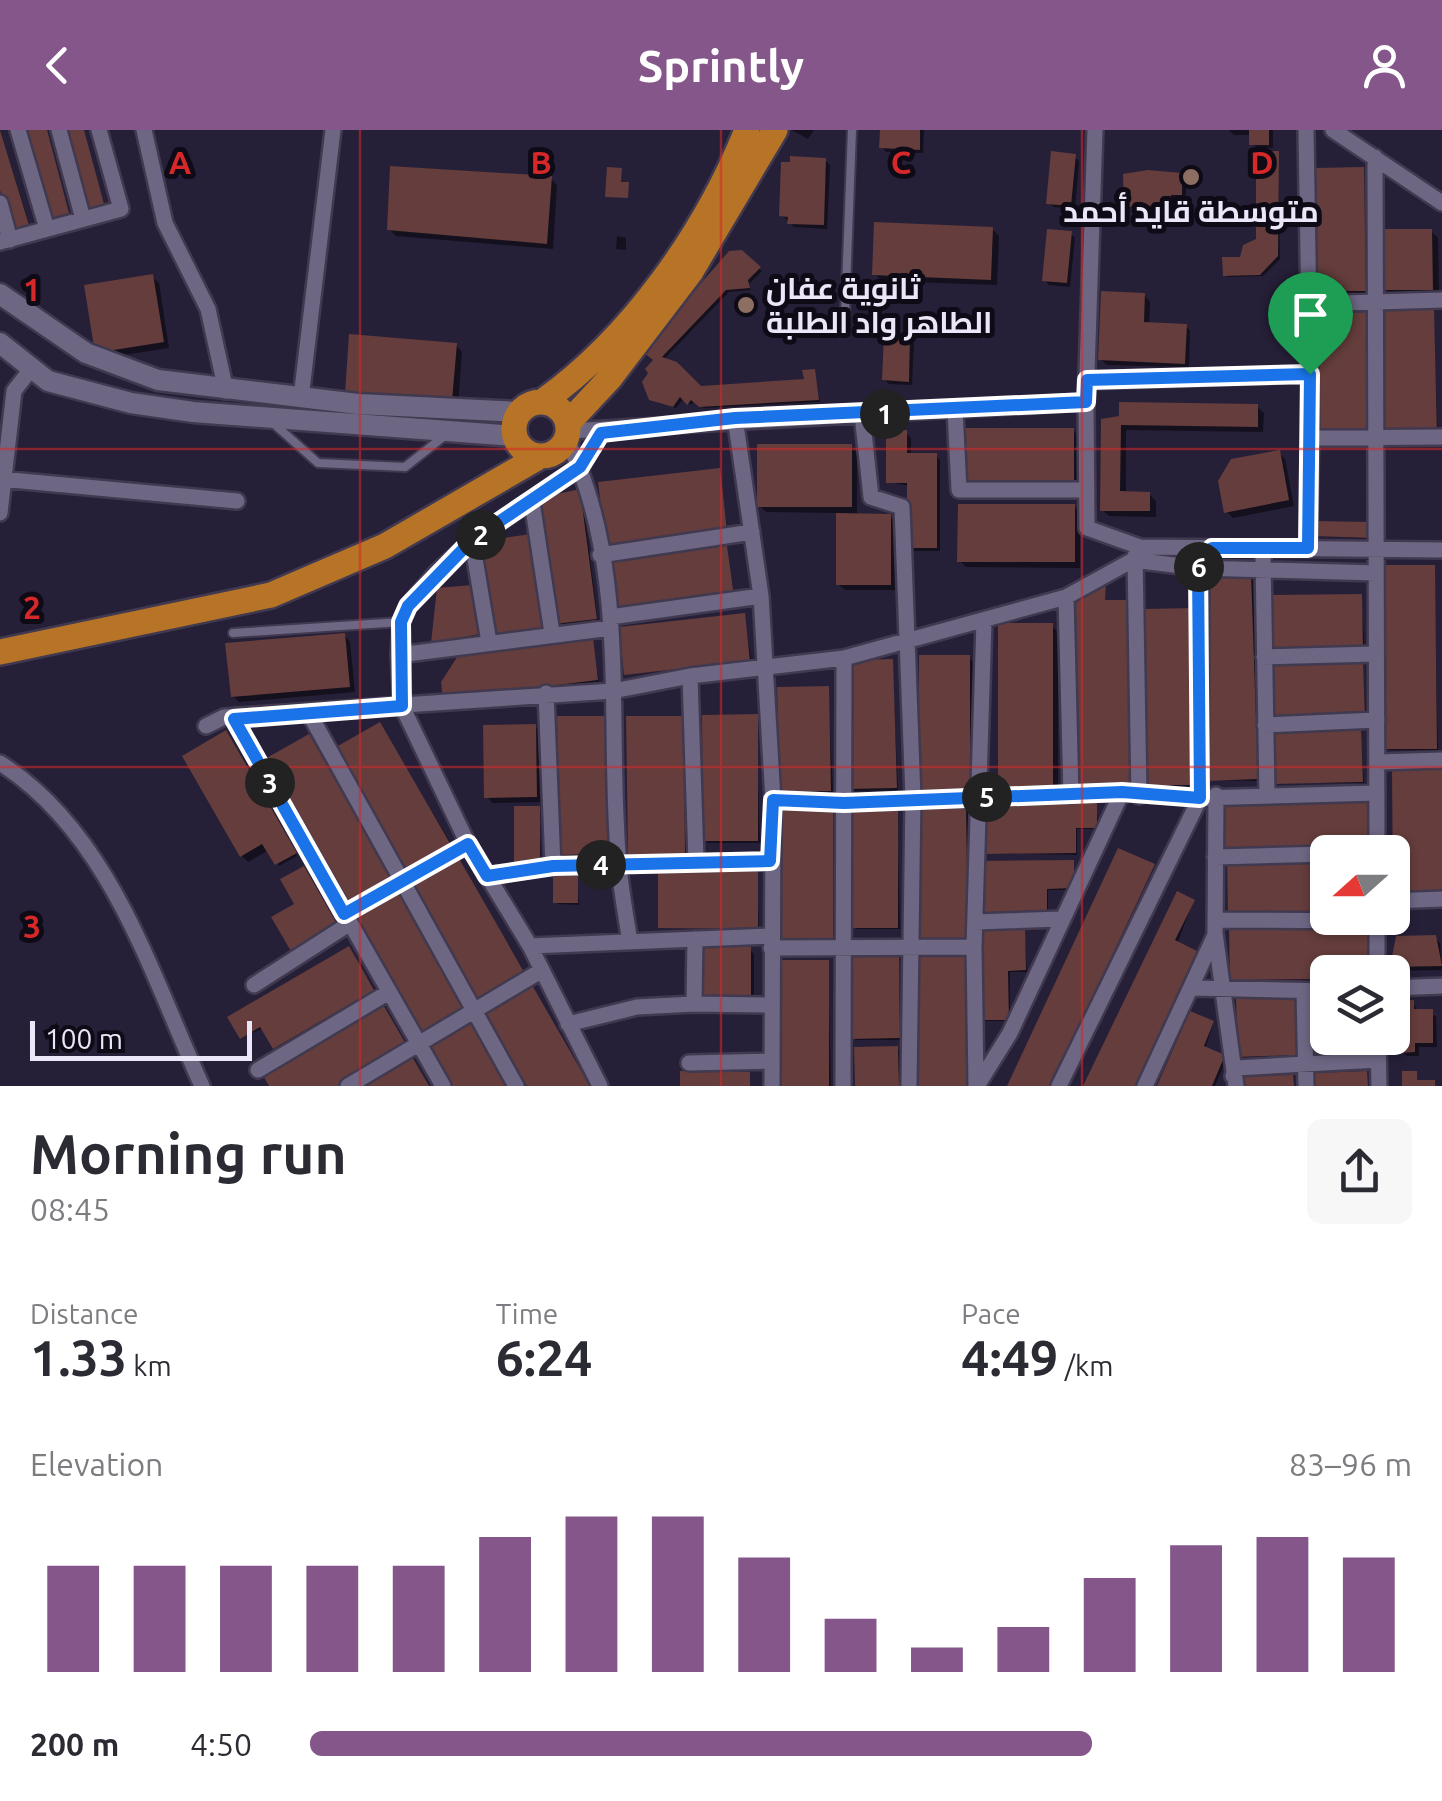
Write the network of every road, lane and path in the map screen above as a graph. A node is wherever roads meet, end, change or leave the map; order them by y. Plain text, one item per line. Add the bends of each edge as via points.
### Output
1 (18, 130) edge
2 (59, 130) edge
3 (99, 130) edge
4 (145, 130) edge
5 (333, 130) edge
6 (747, 130) edge
7 (775, 130) edge
8 (852, 130) edge
9 (1095, 130) edge
10 (1306, 130) edge
11 (1333, 130) edge
12 (1375, 157) junction
13 (0, 203) edge
14 (1442, 203) edge
15 (83, 219) junction
16 (47, 229) junction
17 (5, 241) edge
18 (0, 294) edge
19 (1442, 300) edge
20 (1372, 302) junction
21 (1310, 304) junction
22 (845, 314) dead end
23 (0, 343) edge
24 (31, 369) junction
25 (1310, 374) junction
26 (1087, 380) junction
27 (226, 391) junction
28 (301, 398) junction
29 (1086, 402) junction
30 (955, 410) junction
31 (862, 414) junction
32 (266, 417) junction
33 (735, 418) junction
34 (524, 423) junction
35 (452, 429) junction
36 (568, 431) junction
37 (601, 433) junction
38 (1442, 437) edge
39 (1311, 438) junction
40 (1373, 439) junction
41 (540, 457) junction
42 (580, 467) junction
43 (3, 479) edge
44 (1087, 490) junction
45 (237, 501) dead end
46 (458, 501) junction
47 (532, 502) junction
48 (0, 513) edge
49 (752, 532) junction
50 (472, 540) junction
51 (1266, 546) junction
52 (1374, 546) junction
53 (1212, 548) junction
54 (1308, 548) junction
55 (1442, 550) edge
56 (1137, 553) junction
57 (600, 555) junction
58 (1261, 566) junction
59 (1198, 568) junction
60 (1376, 573) junction
61 (762, 596) junction
62 (1066, 597) junction
63 (155, 618) junction
64 (984, 621) junction
65 (401, 622) junction
66 (610, 622) junction
67 (552, 633) junction
68 (232, 634) dead end
69 (0, 636) edge
70 (489, 642) junction
71 (909, 642) junction
72 (0, 652) edge
73 (1376, 654) junction
74 (399, 655) junction
75 (1264, 657) junction
76 (844, 658) junction
77 (764, 670) junction
78 (690, 676) junction
79 (613, 692) junction
80 (546, 693) junction
81 (402, 706) junction
82 (310, 715) junction
83 (234, 719) junction
84 (1377, 720) junction
85 (1265, 725) junction
86 (206, 726) dead end
87 (1442, 760) edge
88 (1378, 762) junction
89 (0, 763) edge
90 (1122, 792) junction
91 (1377, 793) junction
92 (1072, 795) junction
93 (1267, 795) junction
94 (1139, 796) junction
95 (1208, 796) junction
96 (912, 797) junction
97 (977, 797) junction
98 (773, 800) junction
99 (844, 803) junction
100 (1378, 835) edge
101 (468, 844) junction
102 (1310, 854) edge
103 (1215, 857) junction
104 (696, 861) junction
105 (770, 861) junction
106 (618, 865) junction
107 (553, 866) junction
108 (487, 876) junction
109 (406, 882) junction
110 (1442, 899) edge
111 (1410, 900) edge
112 (347, 919) junction
113 (1062, 920) junction
114 (975, 922) junction
115 (1310, 922) edge
116 (1216, 927) junction
117 (695, 939) junction
118 (630, 942) junction
119 (771, 942) junction
120 (530, 946) junction
121 (910, 948) junction
122 (974, 948) junction
123 (845, 951) junction
124 (539, 972) junction
125 (254, 986) dead end
126 (1442, 986) edge
127 (1410, 987) edge
128 (1192, 988) junction
129 (1226, 991) junction
130 (388, 992) junction
131 (1304, 992) junction
132 (1310, 992) edge
133 (694, 1004) junction
134 (772, 1005) junction
135 (477, 1011) junction
136 (568, 1024) junction
137 (421, 1042) junction
138 (1378, 1055) edge
139 (1378, 1060) junction
140 (772, 1061) junction
141 (689, 1063) dead end
142 (1306, 1064) junction
143 (1236, 1068) junction
144 (258, 1070) dead end
145 (202, 1086) edge
146 (348, 1086) edge
147 (442, 1086) edge
148 (516, 1086) edge
149 (602, 1086) edge
150 (772, 1086) edge
151 (843, 1086) edge
152 (908, 1086) edge
153 (976, 1086) edge
154 (1059, 1086) edge
155 (1146, 1086) edge
156 (1232, 1086) edge
157 (1306, 1086) edge
158 (1379, 1086) edge

1 - 16 street
2 - 15 street
3 - 15 street via 121,208
4 - 27 street via 165,223 208,309
5 - 28 street
6 - 34 highway via 706,212 662,276 599,352
7 - 36 highway via 690,273
8 - 22 lane
9 - 26 street
10 - 21 street
11 - 12 street
12 - 14 street
12 - 20 street
13 - 17 street
15 - 16 street
16 - 17 street
18 - 27 street via 56,336 120,369
19 - 20 street
20 - 21 street
20 - 40 street
21 - 25 street
23 - 24 street
24 - 32 street via 48,381 131,403
24 - 43 street via 14,391
25 - 26 street
25 - 39 street
26 - 29 street
27 - 28 street
28 - 34 street
29 - 30 street
29 - 44 street
30 - 31 street
30 - 44 street via 959,490
31 - 33 street
31 - 71 street via 871,498 902,508
32 - 35 street
32 - 35 lane via 318,463 405,467
33 - 37 street
33 - 49 street
34 - 35 street
34 - 36 highway via 562,410
34 - 41 highway via 526,452
34 - 46 highway
36 - 37 street
36 - 41 highway via 556,453
36 - 42 street
37 - 42 street
38 - 40 street
39 - 40 street
39 - 54 street
40 - 52 street
41 - 46 highway
42 - 47 street
42 - 57 street
43 - 45 street
43 - 48 street
44 - 56 street via 1087,528
46 - 63 highway via 385,546 289,588
47 - 50 street
47 - 67 street
49 - 57 street
49 - 61 street
50 - 65 street via 437,572
50 - 70 street
51 - 53 street
51 - 54 street
51 - 58 street
52 - 54 street
52 - 55 street
52 - 60 street
53 - 56 street
53 - 59 street
56 - 59 street
56 - 62 street
56 - 94 street
57 - 66 street
58 - 59 street
58 - 60 street
58 - 75 street
59 - 95 street
60 - 73 street
61 - 66 street
61 - 77 street
62 - 64 street
62 - 92 street
63 - 69 highway via 76,622
63 - 72 highway
64 - 71 street
64 - 97 street
65 - 68 lane
65 - 74 street
66 - 67 street
66 - 79 street
67 - 70 street
70 - 74 street
71 - 76 street
71 - 96 street
73 - 75 street
73 - 84 street
74 - 81 street
75 - 85 street
76 - 77 street
76 - 99 street
77 - 78 street
77 - 98 street
78 - 79 street
78 - 104 street
79 - 80 street
79 - 106 street
80 - 81 street
80 - 107 street
81 - 82 street
81 - 101 street
82 - 83 street
82 - 109 street
83 - 86 street
83 - 112 street
84 - 85 street
84 - 88 street
85 - 93 street
87 - 88 street
88 - 91 street
89 - 145 street via 62,818 104,875
90 - 92 street
90 - 94 street
90 - 113 street
91 - 93 street
91 - 100 street
92 - 97 street
93 - 95 street
94 - 95 street
95 - 103 street
95 - 154 street
96 - 97 street
96 - 99 street
96 - 121 street
97 - 114 street
98 - 99 street
98 - 105 street
99 - 123 street
101 - 108 street
101 - 109 street
102 - 103 street
103 - 116 street
104 - 105 street
104 - 106 street
105 - 119 street
106 - 107 street
106 - 118 street
107 - 108 street
108 - 120 street
109 - 112 street
109 - 135 street
110 - 111 street
112 - 125 street
112 - 130 street
113 - 114 street
113 - 153 street via 1010,1033
114 - 122 street
115 - 116 street
116 - 128 street
116 - 129 street
117 - 118 street
117 - 119 street
117 - 133 street
118 - 120 street
119 - 123 street
119 - 134 street
120 - 124 street
121 - 122 street
121 - 123 street
121 - 152 street
122 - 153 street
123 - 151 street
124 - 135 street
124 - 136 street
126 - 127 street
128 - 129 street
128 - 155 street
129 - 131 street
129 - 143 street
130 - 137 street
130 - 144 street
131 - 132 street
131 - 142 street
133 - 134 street
133 - 136 street via 637,1007
134 - 140 street
135 - 137 street
135 - 148 street
136 - 149 street
137 - 146 street
137 - 147 street
138 - 139 street
139 - 142 street
139 - 158 street
140 - 141 street
140 - 150 street
142 - 143 street
142 - 157 street
143 - 156 street

